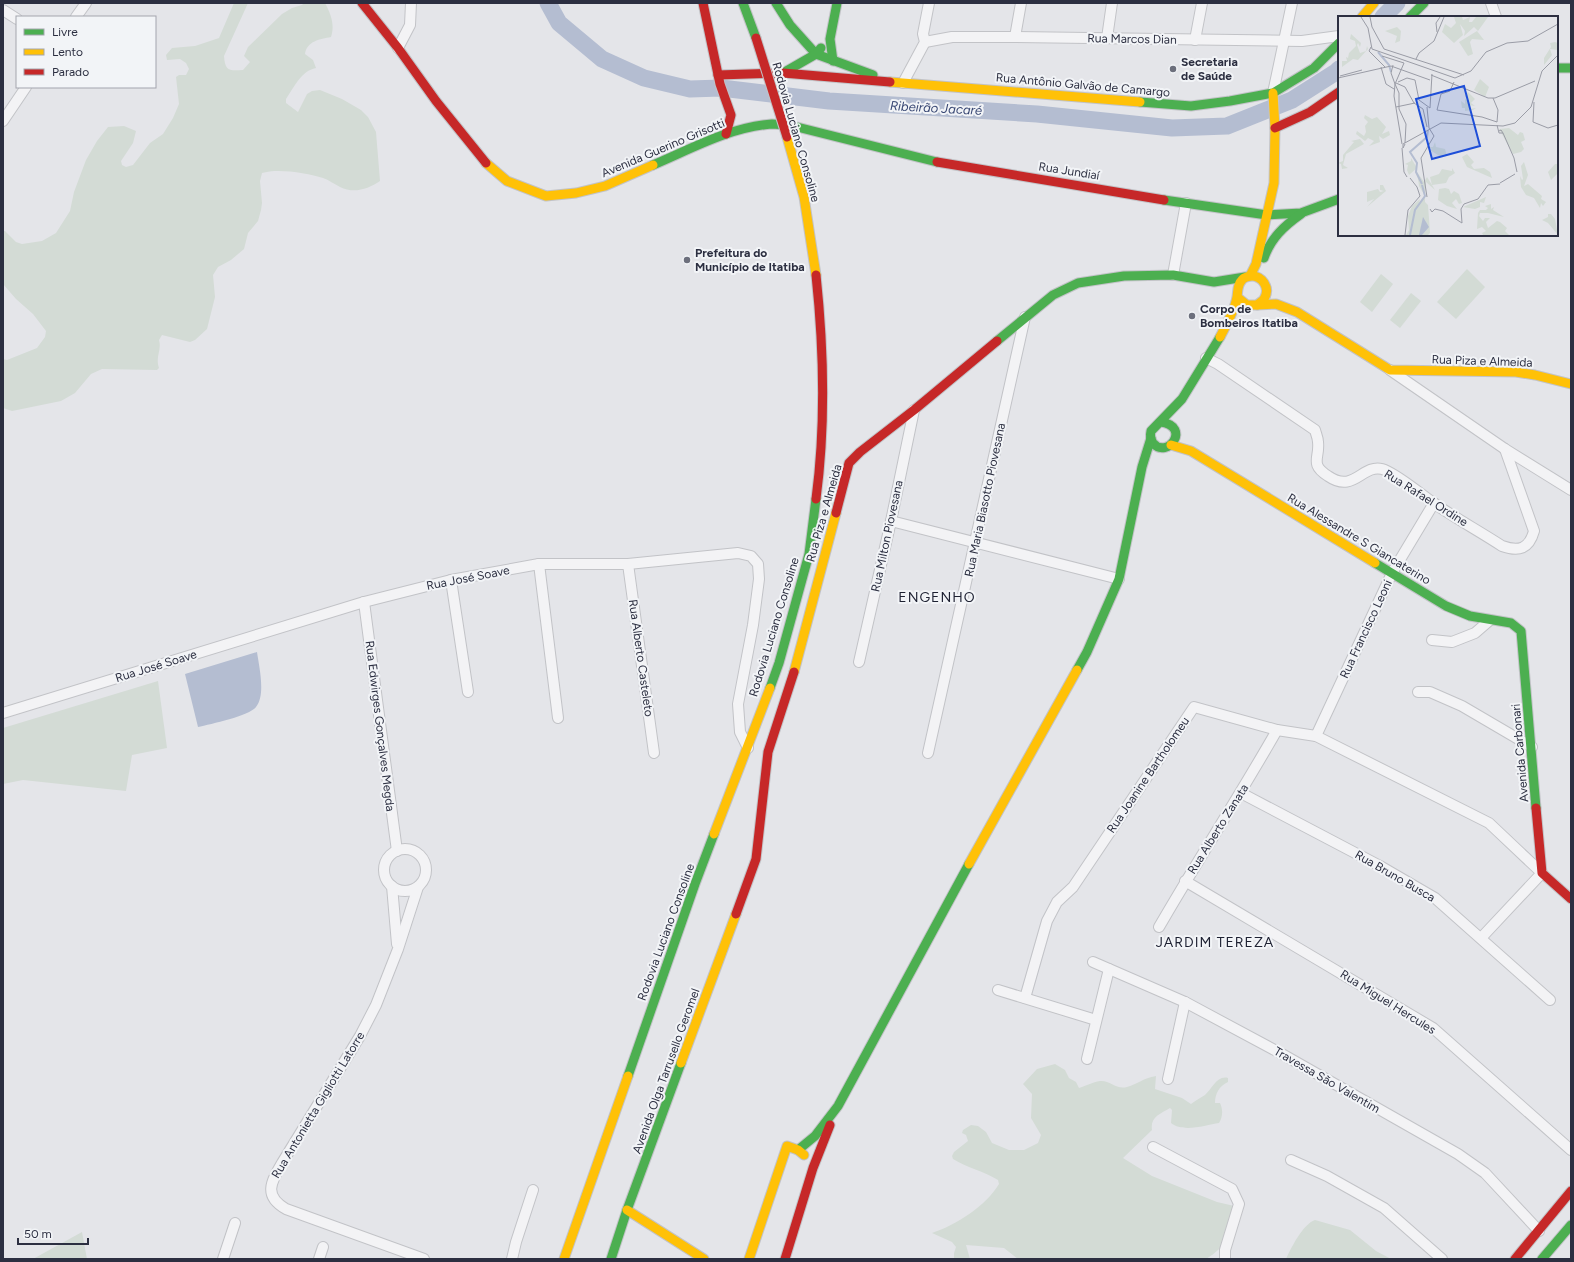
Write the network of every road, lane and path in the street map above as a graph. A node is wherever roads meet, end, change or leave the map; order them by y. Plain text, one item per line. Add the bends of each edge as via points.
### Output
1 (86, 3) edge
2 (362, 3) edge
3 (411, 3) edge
4 (703, 3) edge
5 (742, 3) edge
6 (776, 3) edge
7 (837, 3) edge
8 (929, 3) edge
9 (1021, 3) edge
10 (1112, 3) edge
11 (1202, 3) edge
12 (1292, 3) edge
13 (1374, 3) edge
14 (1424, 3) edge
15 (1491, 3) edge
16 (3, 10) edge
17 (77, 16) edge
18 (1363, 16) edge
19 (1411, 16) edge
20 (1496, 16) edge
21 (16, 18) edge
22 (1338, 36) edge
23 (1015, 37) junction
24 (1106, 38) junction
25 (830, 39) junction
26 (1195, 40) junction
27 (1285, 40) junction
28 (926, 42) junction
29 (1338, 44) edge
30 (398, 48) junction
31 (816, 54) junction
32 (833, 61) junction
33 (1558, 68) edge
34 (1571, 68) edge
35 (783, 74) junction
36 (719, 80) junction
37 (890, 82) junction
38 (903, 83) junction
39 (25, 88) edge
40 (1338, 93) edge
41 (1273, 97) junction
42 (731, 115) junction
43 (3, 121) edge
44 (1275, 125) junction
45 (748, 127) junction
46 (796, 127) joint
47 (726, 134) junction
48 (1274, 183) junction
49 (1338, 199) edge
50 (1186, 203) junction
51 (1301, 214) junction
52 (1267, 216) junction
53 (1173, 275) junction
54 (1247, 276) junction
55 (1214, 282) junction
56 (1264, 282) junction
57 (1237, 296) junction
58 (1254, 305) junction
59 (1296, 312) junction
60 (1025, 317) junction
61 (1225, 328) junction
62 (1206, 358) junction
63 (1390, 370) junction
64 (1571, 384) edge
65 (1182, 399) junction
66 (914, 410) junction
67 (1161, 422) junction
68 (1174, 430) junction
69 (1151, 438) junction
70 (1167, 446) junction
71 (1505, 449) junction
72 (1191, 451) junction
73 (1142, 467) junction
74 (1571, 490) edge
75 (1434, 503) junction
76 (891, 521) junction
77 (976, 542) junction
78 (539, 564) junction
79 (628, 564) junction
80 (1392, 573) junction
81 (1119, 579) junction
82 (451, 580) junction
83 (364, 602) junction
84 (1490, 620) junction
85 (1521, 631) joint
86 (1432, 640) dead end
87 (859, 662) dead end
88 (468, 692) dead end
89 (1418, 692) dead end
90 (3, 713) edge
91 (558, 718) dead end
92 (1277, 730) junction
93 (1316, 736) junction
94 (1532, 747) junction
95 (748, 748) junction
96 (654, 753) dead end
97 (928, 753) dead end
98 (1241, 793) junction
99 (396, 851) junction
100 (1542, 873) junction
101 (1185, 881) junction
102 (392, 886) junction
103 (418, 887) junction
104 (746, 891) joint
105 (1571, 899) edge
106 (1159, 927) dead end
107 (1482, 938) junction
108 (398, 949) junction
109 (1094, 962) dead end
110 (1109, 969) junction
111 (998, 990) dead end
112 (1025, 998) junction
113 (1550, 1000) dead end
114 (1185, 1002) junction
115 (1096, 1020) junction
116 (1088, 1059) dead end
117 (1168, 1079) dead end
118 (838, 1106) junction
119 (1154, 1147) dead end
120 (798, 1150) junction
121 (1571, 1150) edge
122 (1292, 1160) dead end
123 (813, 1168) junction
124 (533, 1190) dead end
125 (1571, 1191) edge
126 (627, 1210) junction
127 (235, 1223) dead end
128 (1571, 1225) edge
129 (1539, 1231) junction
130 (323, 1247) dead end
131 (223, 1259) edge
132 (319, 1259) edge
133 (424, 1259) edge
134 (512, 1259) edge
135 (564, 1259) edge
136 (611, 1259) edge
137 (704, 1259) edge
138 (749, 1259) edge
139 (784, 1259) edge
140 (1225, 1259) edge
141 (1442, 1259) edge
142 (1515, 1259) edge
143 (1542, 1259) edge

1 - 17 street
2 - 30 main road, Avenida Guerino Grisotti
3 - 30 street via 410,26
4 - 36 main road
5 - 95 main road, Rodovia Luciano Consoline, bridge via 756,38 804,197 818,295 823,364 821,464 809,554 779,663
6 - 31 main road, Rua Antônio Galvão de Camargo
7 - 25 main road
8 - 28 street via 923,34
9 - 23 street
10 - 24 street
11 - 26 street
12 - 27 street
13 - 18 main road
14 - 19 main road
15 - 20 street
16 - 21 street
22 - 27 street, Rua Marcos Dian via 1302,41
23 - 24 street, Rua Marcos Dian
23 - 28 street, Rua Marcos Dian via 952,37
24 - 26 street, Rua Marcos Dian
25 - 31 main road
25 - 32 main road
26 - 27 street, Rua Marcos Dian
27 - 41 street
28 - 38 street
29 - 41 main road, Rua Antônio Galvão de Camargo via 1314,68
30 - 47 main road, Avenida Guerino Grisotti via 482,160 507,181 546,196 605,186
31 - 32 main road, Rua Antônio Galvão de Camargo
31 - 35 main road
32 - 37 main road, Rua Antônio Galvão de Camargo
33 - 34 main road
35 - 36 main road, Rua Antônio Galvão de Camargo via 763,73
35 - 37 main road, Rua Antônio Galvão de Camargo
36 - 42 main road
37 - 38 main road, Rua Antônio Galvão de Camargo
38 - 41 main road, Rua Antônio Galvão de Camargo via 1191,106
39 - 43 street
40 - 44 main road via 1310,112
41 - 44 main road
42 - 45 main road
42 - 47 main road
44 - 48 main road
45 - 46 main road, Avenida Guerino Grisotti via 774,124
45 - 47 main road, Avenida Guerino Grisotti
46 - 50 main road, Rua Jundiaí via 938,162
48 - 51 main road via 1281,202
48 - 52 main road
49 - 51 main road, Rua Jundiaí
50 - 52 main road, Rua Jundiaí
50 - 53 street
51 - 52 main road, Rua Jundiaí
51 - 56 main road via 1285,224 1268,246 1264,257
52 - 54 main road via 1256,264
53 - 55 main road, Rua Piza e Almeida
53 - 60 main road, Rua Piza e Almeida via 1124,276 1078,283 1053,295
54 - 55 main road
54 - 56 main road via 1255,276
54 - 57 main road via 1238,284
55 - 57 main road
56 - 58 main road via 1266,294 1261,302
56 - 59 main road
57 - 58 main road via 1247,305
57 - 61 main road
58 - 59 main road via 1276,304
58 - 61 main road
59 - 63 main road
60 - 66 main road, Rua Piza e Almeida
60 - 77 street, Rua Maria Biasotto Piovesana
61 - 62 main road
62 - 65 main road
62 - 75 street, Rua Rafael Ordine via 1315,430 1319,469 1329,477 1347,482 1376,468 1388,471
63 - 64 main road, Rua Piza e Almeida via 1516,372
63 - 71 street
65 - 67 main road
65 - 68 main road
66 - 76 street, Rua Milton Piovesana
66 - 104 main road, Rua Piza e Almeida via 849,463 791,685 768,752 756,859
67 - 68 main road via 1169,423
67 - 69 main road via 1156,423 1151,430
68 - 70 main road via 1176,438
68 - 72 main road, Rua Alessandre S Giancaterino
69 - 70 main road via 1155,445
69 - 73 main road
70 - 72 main road, Rua Alessandre S Giancaterino
70 - 73 main road
71 - 74 street
71 - 75 street, Rua Rafael Ordine via 1534,531 1531,542 1522,548 1512,550 1502,546
72 - 80 main road, Rua Alessandre S Giancaterino
73 - 81 main road
75 - 80 street, Rua Francisco Leoni
76 - 77 street
76 - 87 street, Rua Milton Piovesana
77 - 81 street
77 - 97 street, Rua Maria Biasotto Piovesana
78 - 79 street, Rua José Soave
78 - 82 street, Rua José Soave
78 - 91 street
79 - 95 street, Rua José Soave via 738,553 751,556 758,564 755,609 738,704 740,732
79 - 96 street, Rua Alberto Casteleto
80 - 84 main road, Rua Alessandre S Giancaterino via 1446,606 1470,616
80 - 93 street, Rua Francisco Leoni
81 - 118 main road via 1087,652
82 - 83 street, Rua José Soave
82 - 88 street
83 - 90 street, Rua José Soave
83 - 99 street, Rua Edwirges Gonçalves Megda
84 - 85 main road, Rua Alessandre S Giancaterino via 1511,623
84 - 86 street via 1475,633 1452,642
85 - 94 main road, Avenida Carbonari
89 - 94 street via 1430,692 1462,706
92 - 93 street, Rua Joanine Bartholomeu
92 - 98 street, Rua Alberto Zanata
92 - 112 street, Rua Joanine Bartholomeu via 1194,707 1073,887 1057,902 1047,921
93 - 100 street, Rua Joanine Bartholomeu via 1489,823
94 - 100 main road, Avenida Carbonari
95 - 135 main road, Rodovia Luciano Consoline via 693,892
98 - 101 street, Rua Alberto Zanata
98 - 107 street, Rua Bruno Busca via 1436,898
99 - 102 street via 387,860 385,867 385,874
99 - 103 street via 410,849 421,856 426,869
100 - 105 main road
100 - 107 street
101 - 106 street, Rua Alberto Zanata
101 - 121 street, Rua Miguel Hercules via 1433,1028
102 - 103 street via 405,891
102 - 108 street
103 - 108 street, Rua Antonietta Gigliotti Latorre
104 - 126 main road, Avenida Olga Tarrusello Geromel
107 - 113 street, Rua Bruno Busca
108 - 133 street, Rua Antonietta Gigliotti Latorre via 360,1036 274,1176 271,1187 276,1203 286,1210
109 - 110 street, Travessa São Valentim
110 - 114 street, Travessa São Valentim
110 - 115 street
111 - 112 street
112 - 115 street
114 - 117 street
114 - 129 street, Travessa São Valentim via 1458,1154 1485,1173
115 - 116 street
118 - 120 main road via 820,1133
118 - 123 main road
119 - 140 street via 1232,1189 1239,1204 1225,1250
120 - 123 main road
120 - 138 main road via 787,1146
122 - 141 street via 1384,1208
123 - 139 main road
124 - 134 street
125 - 129 main road
126 - 136 main road, Avenida Olga Tarrusello Geromel
126 - 137 main road
127 - 131 street
128 - 143 main road
129 - 142 main road
130 - 132 street

